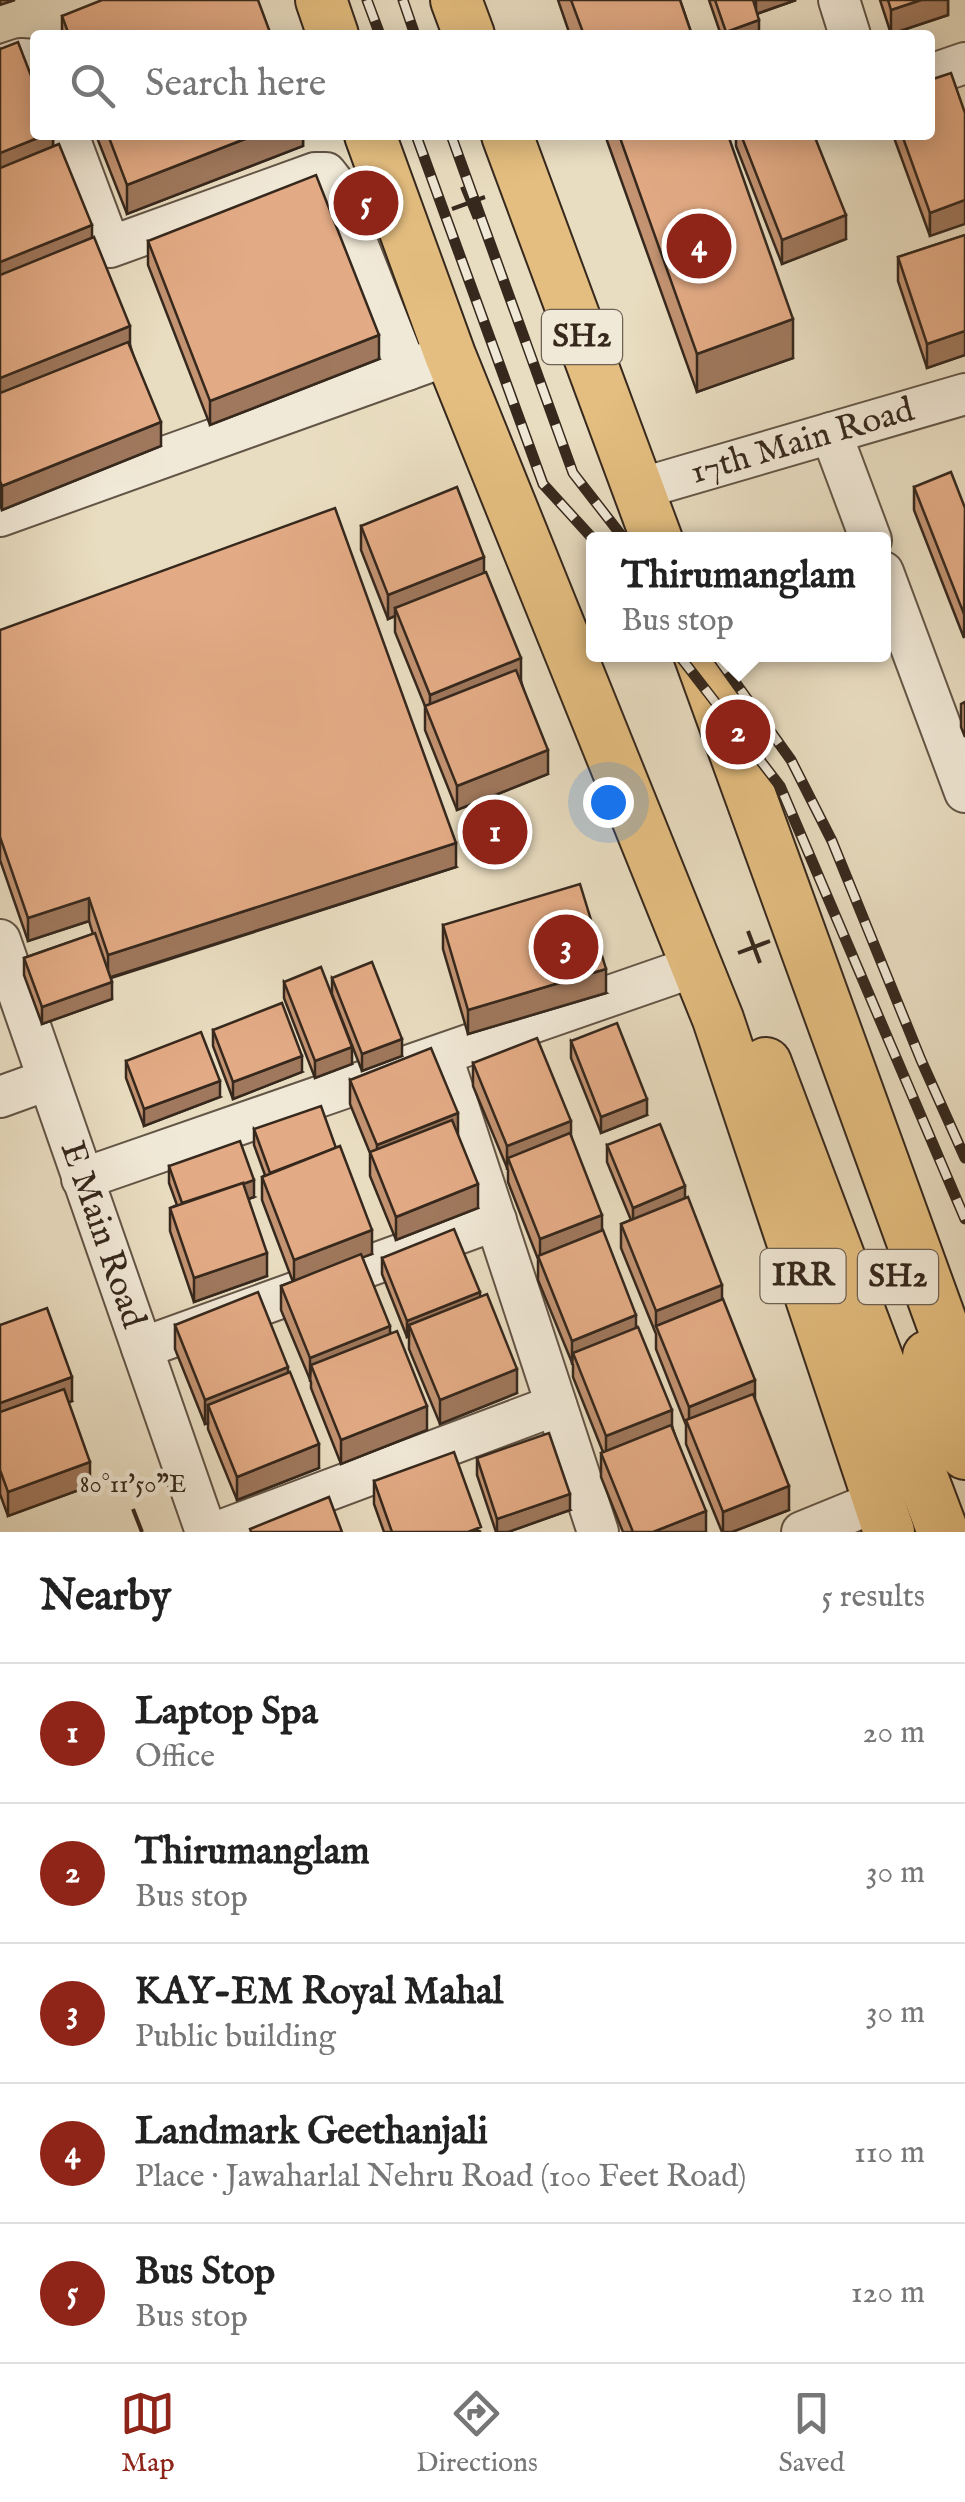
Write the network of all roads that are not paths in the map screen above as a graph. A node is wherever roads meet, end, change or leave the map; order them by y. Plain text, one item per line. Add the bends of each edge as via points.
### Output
1 (321, 0) edge
2 (456, 0) edge
3 (838, 0) edge
4 (332, 30) edge
5 (467, 30) edge
6 (848, 30) edge
7 (30, 59) edge
8 (965, 62) edge
9 (0, 66) edge
10 (935, 73) edge
11 (69, 140) edge
12 (371, 140) edge
13 (508, 140) edge
14 (428, 363) junction
15 (965, 394) edge
16 (831, 434) junction
17 (639, 489) junction
18 (0, 516) edge
19 (655, 532) edge
20 (868, 532) edge
21 (891, 593) edge
22 (702, 662) edge
23 (965, 792) edge
24 (0, 940) edge
25 (696, 966) junction
26 (815, 972) junction
27 (718, 1019) junction
28 (442, 1057) junction
29 (46, 1080) junction
30 (0, 1097) edge
31 (82, 1179) junction
32 (496, 1220) junction
33 (142, 1348) junction
34 (965, 1387) edge
35 (556, 1404) junction
36 (965, 1454) edge
37 (883, 1516) edge
38 (206, 1532) edge
39 (217, 1532) edge
40 (598, 1532) edge
41 (802, 1532) edge
42 (943, 1532) edge

1 - 4 main road
2 - 5 main road
3 - 6 street
7 - 9 street
8 - 10 street
11 - 14 street via 92,254 326,173
12 - 14 main road, SH2
13 - 17 main road, SH2
14 - 18 street
14 - 25 main road, SH2
15 - 16 street, 17th Main Road
16 - 17 street, 17th Main Road
16 - 20 street
17 - 19 main road, SH2
21 - 23 street
22 - 26 main road, SH2
24 - 29 street, E Main Road
25 - 27 main road, SH2
25 - 28 street
26 - 34 main road
26 - 36 main road, SH2 via 817,1058
27 - 37 main road, IRR
27 - 42 main road, SH2 via 764,1060
28 - 31 street
28 - 32 street
29 - 30 street
29 - 31 street, E Main Road
31 - 33 street, E Main Road
32 - 33 street
32 - 35 street
33 - 38 street, E Main Road
35 - 39 street
35 - 40 street
37 - 41 street

